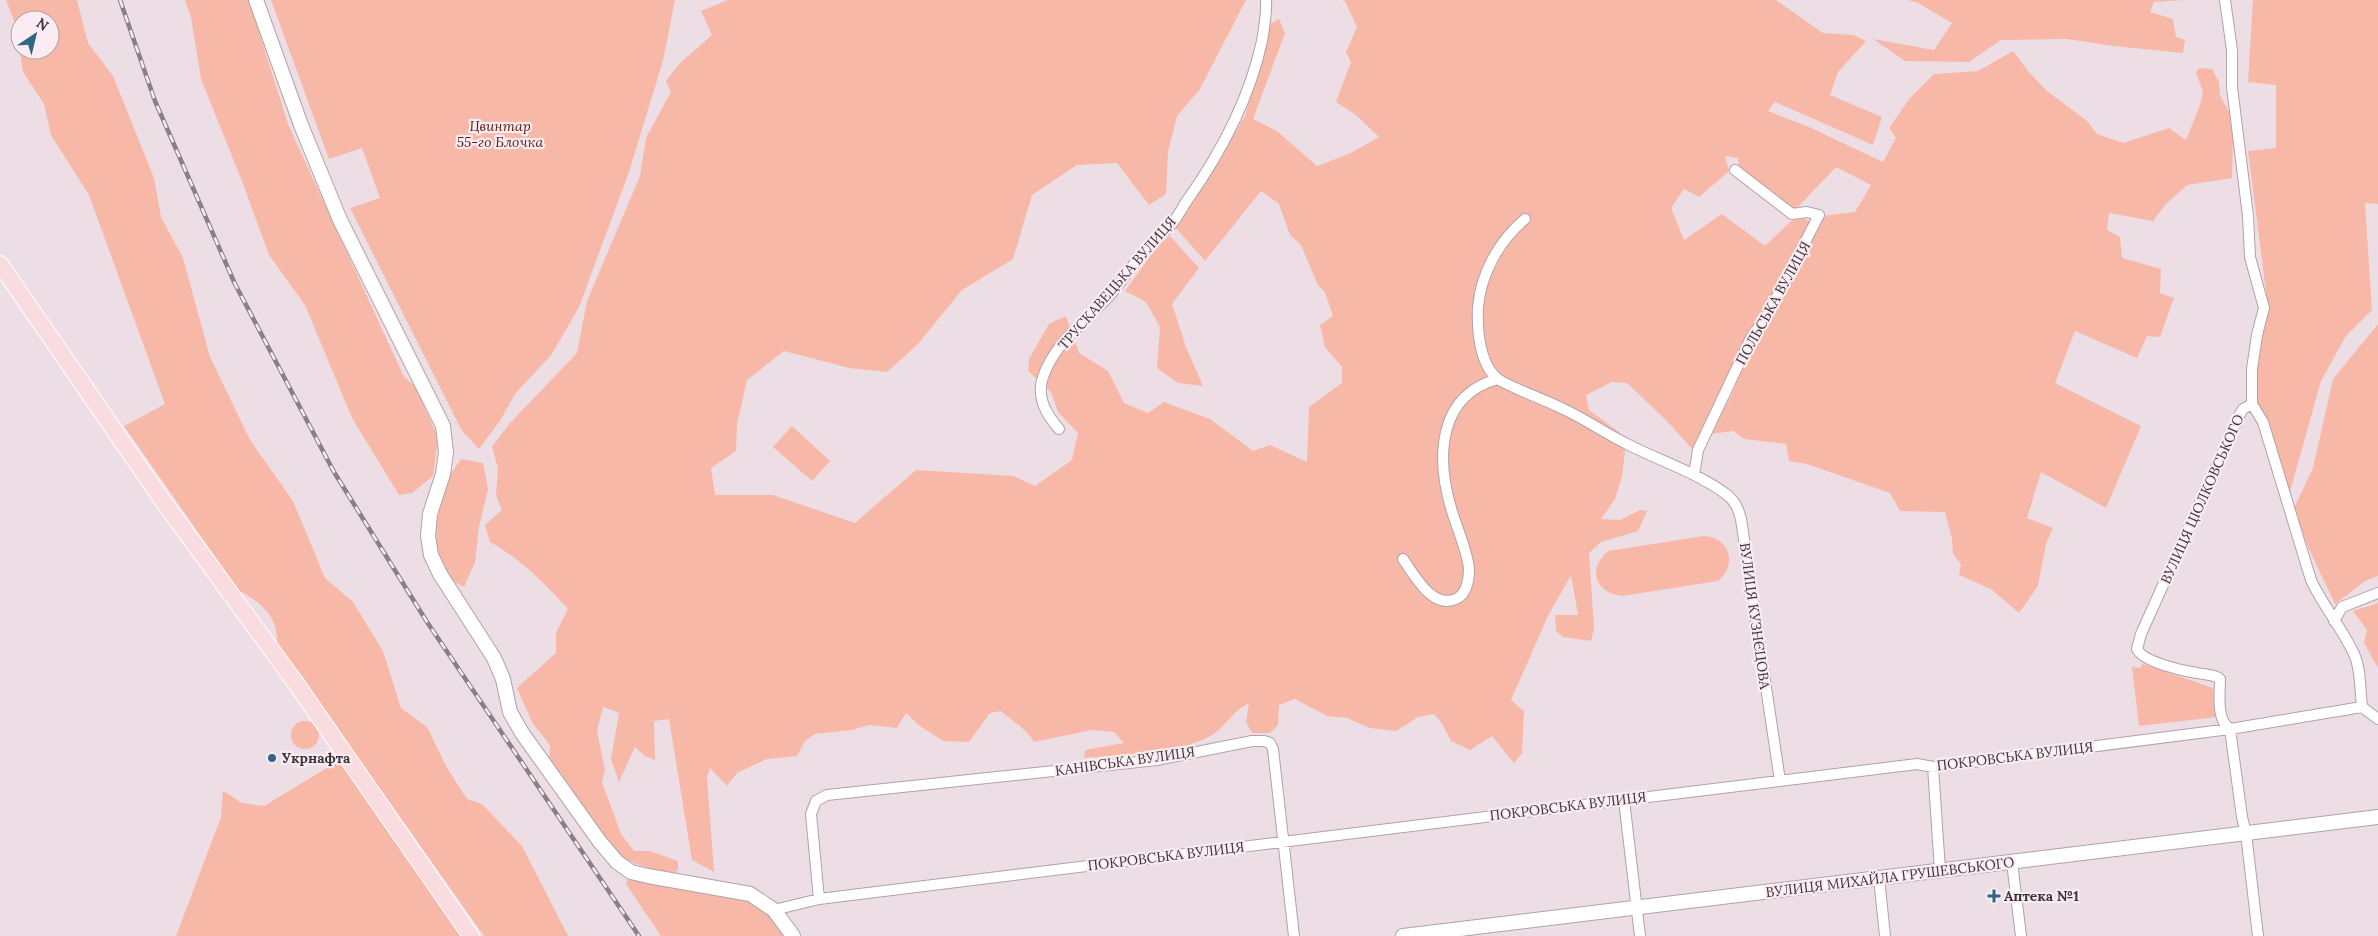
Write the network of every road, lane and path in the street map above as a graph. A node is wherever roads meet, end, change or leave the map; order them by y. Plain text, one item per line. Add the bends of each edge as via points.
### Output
1 (256, 0) edge
2 (1266, 0) edge
3 (2225, 0) edge
4 (1735, 170) dead end
5 (1524, 219) dead end
6 (0, 264) edge
7 (1498, 379) junction
8 (2252, 404) junction
9 (1059, 429) dead end
10 (1694, 475) junction
11 (1403, 560) dead end
12 (2378, 593) edge
13 (2334, 621) junction
14 (2362, 707) junction
15 (2378, 719) edge
16 (2230, 729) junction
17 (1932, 767) junction
18 (1780, 781) junction
19 (1624, 800) junction
20 (2378, 816) edge
21 (2246, 833) junction
22 (1284, 842) junction
23 (2012, 862) junction
24 (1940, 870) junction
25 (1879, 878) junction
26 (819, 899) junction
27 (1637, 908) junction
28 (774, 910) junction
29 (472, 936) edge
30 (793, 936) edge
31 (1294, 936) edge
32 (1402, 936) edge
33 (1640, 936) edge
34 (1885, 936) edge
35 (2021, 936) edge
36 (2258, 936) edge

1 - 28 street via 301,125 340,220 443,426 446,452 443,474 430,514 428,536 431,555 494,658 510,712 617,862 631,872 750,894
2 - 9 street, ТРУСКАВЕЦЬКА ВУЛИЦЯ via 1265,26 1252,82 1220,149 1169,227 1155,238 1110,294 1060,346 1048,366 1041,385 1042,402
3 - 8 street, ВУЛИЦЯ ЦІОЛКОВСЬКОГО via 2250,257 2264,308 2255,344
4 - 10 street, ПОЛЬСЬКА ВУЛИЦЯ via 1792,214 1807,212 1819,215 1768,314 1751,338 1698,450
5 - 7 street via 1498,248 1479,301 1482,347 1488,366
6 - 29 main road via 163,501 295,682
7 - 10 street via 1568,410 1626,444
7 - 11 street via 1476,388 1458,403 1449,418 1446,437 1443,459 1445,482 1469,568 1466,589 1459,598 1448,602 1437,599
8 - 13 street via 2263,422 2311,580
8 - 16 street, ВУЛИЦЯ ЦІОЛКОВСЬКОГО via 2240,414 2137,648 2152,661 2219,677 2221,719
10 - 18 street, ВУЛИЦЯ КУЗНЄЦОВА via 1727,494 1736,503 1741,519
12 - 13 street via 2342,607
13 - 14 street via 2358,665
14 - 15 street
14 - 16 street, ПОКРОВСЬКА ВУЛИЦЯ
16 - 17 street, ПОКРОВСЬКА ВУЛИЦЯ
16 - 21 street
17 - 18 street, ПОКРОВСЬКА ВУЛИЦЯ via 1917,764
17 - 24 street
18 - 19 street, ПОКРОВСЬКА ВУЛИЦЯ
19 - 22 street, ПОКРОВСЬКА ВУЛИЦЯ
19 - 27 street
20 - 21 street, ВУЛИЦЯ МИХАЙЛА ГРУШЕВСЬКОГО
21 - 23 street, ВУЛИЦЯ МИХАЙЛА ГРУШЕВСЬКОГО
21 - 36 street
22 - 26 street, ПОКРОВСЬКА ВУЛИЦЯ
22 - 26 street, КАНІВСЬКА ВУЛИЦЯ via 1273,749 1264,741 1238,743 1157,760 827,795 816,801 811,814
22 - 31 street, КАНІВСЬКА ВУЛИЦЯ
23 - 24 street, ВУЛИЦЯ МИХАЙЛА ГРУШЕВСЬКОГО
23 - 35 street
24 - 25 street, ВУЛИЦЯ МИХАЙЛА ГРУШЕВСЬКОГО
25 - 27 street, ВУЛИЦЯ МИХАЙЛА ГРУШЕВСЬКОГО
25 - 34 street
26 - 28 street, ПОКРОВСЬКА ВУЛИЦЯ
27 - 32 street, ВУЛИЦЯ МИХАЙЛА ГРУШЕВСЬКОГО
27 - 33 street
28 - 30 street

